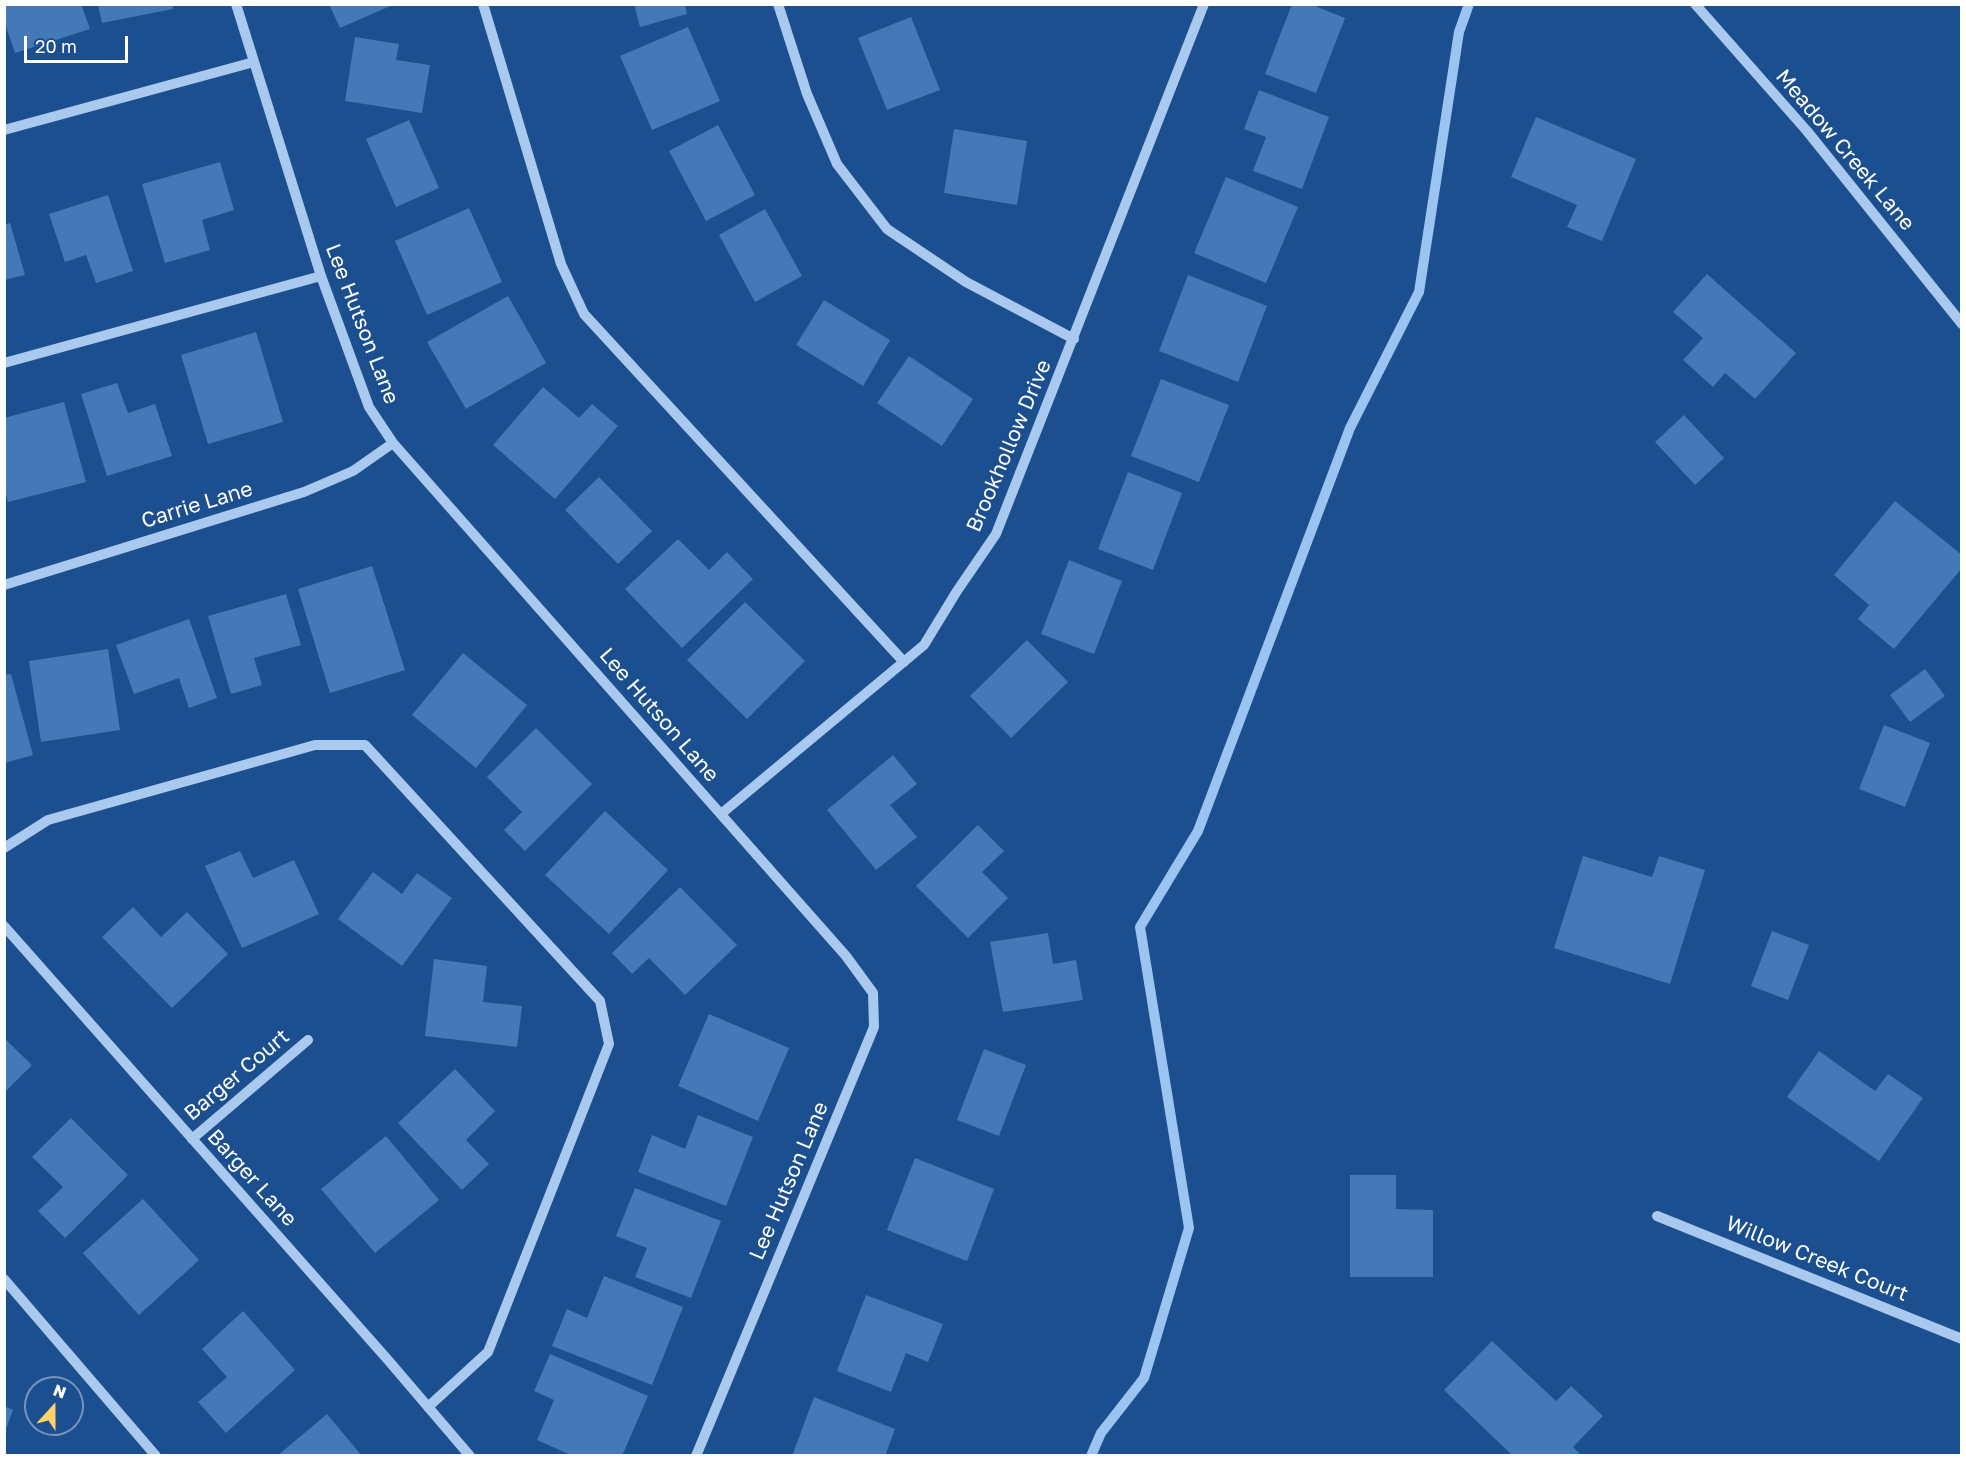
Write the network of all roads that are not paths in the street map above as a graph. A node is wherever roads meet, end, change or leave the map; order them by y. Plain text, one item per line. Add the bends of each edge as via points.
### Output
1 (236, 4) edge
2 (483, 4) edge
3 (778, 4) edge
4 (1204, 4) edge
5 (1695, 4) edge
6 (254, 62) junction
7 (4, 130) edge
8 (321, 276) junction
9 (1962, 324) edge
10 (1074, 339) junction
11 (4, 363) edge
12 (393, 443) junction
13 (4, 585) edge
14 (904, 662) junction
15 (721, 814) junction
16 (4, 848) edge
17 (4, 926) edge
18 (308, 1040) dead end
19 (192, 1139) junction
20 (1657, 1216) dead end
21 (4, 1280) edge
22 (1962, 1339) edge
23 (428, 1407) junction
24 (156, 1455) edge
25 (470, 1455) edge
26 (696, 1455) edge

1 - 6 street, Lee Hutson Lane
2 - 14 street via 561,264 584,314
3 - 10 street via 807,94 837,164 887,229 966,282
4 - 10 street, Brookhollow Drive
5 - 9 street, Meadow Creek Lane via 1807,131
6 - 7 street
6 - 8 street, Lee Hutson Lane
8 - 11 street
8 - 12 street, Lee Hutson Lane via 369,407
10 - 14 street, Brookhollow Drive via 996,534 924,645
12 - 13 street, Carrie Lane via 353,471 304,492
12 - 15 street, Lee Hutson Lane
14 - 15 street, Brookhollow Drive
15 - 26 street, Lee Hutson Lane via 846,956 873,993 874,1027
16 - 23 street via 48,820 315,745 365,745 600,1001 609,1044 488,1352
17 - 19 street, Barger Lane
18 - 19 street, Barger Court
19 - 23 street, Barger Lane
20 - 22 street, Willow Creek Court
21 - 24 street
23 - 25 street, Barger Lane

